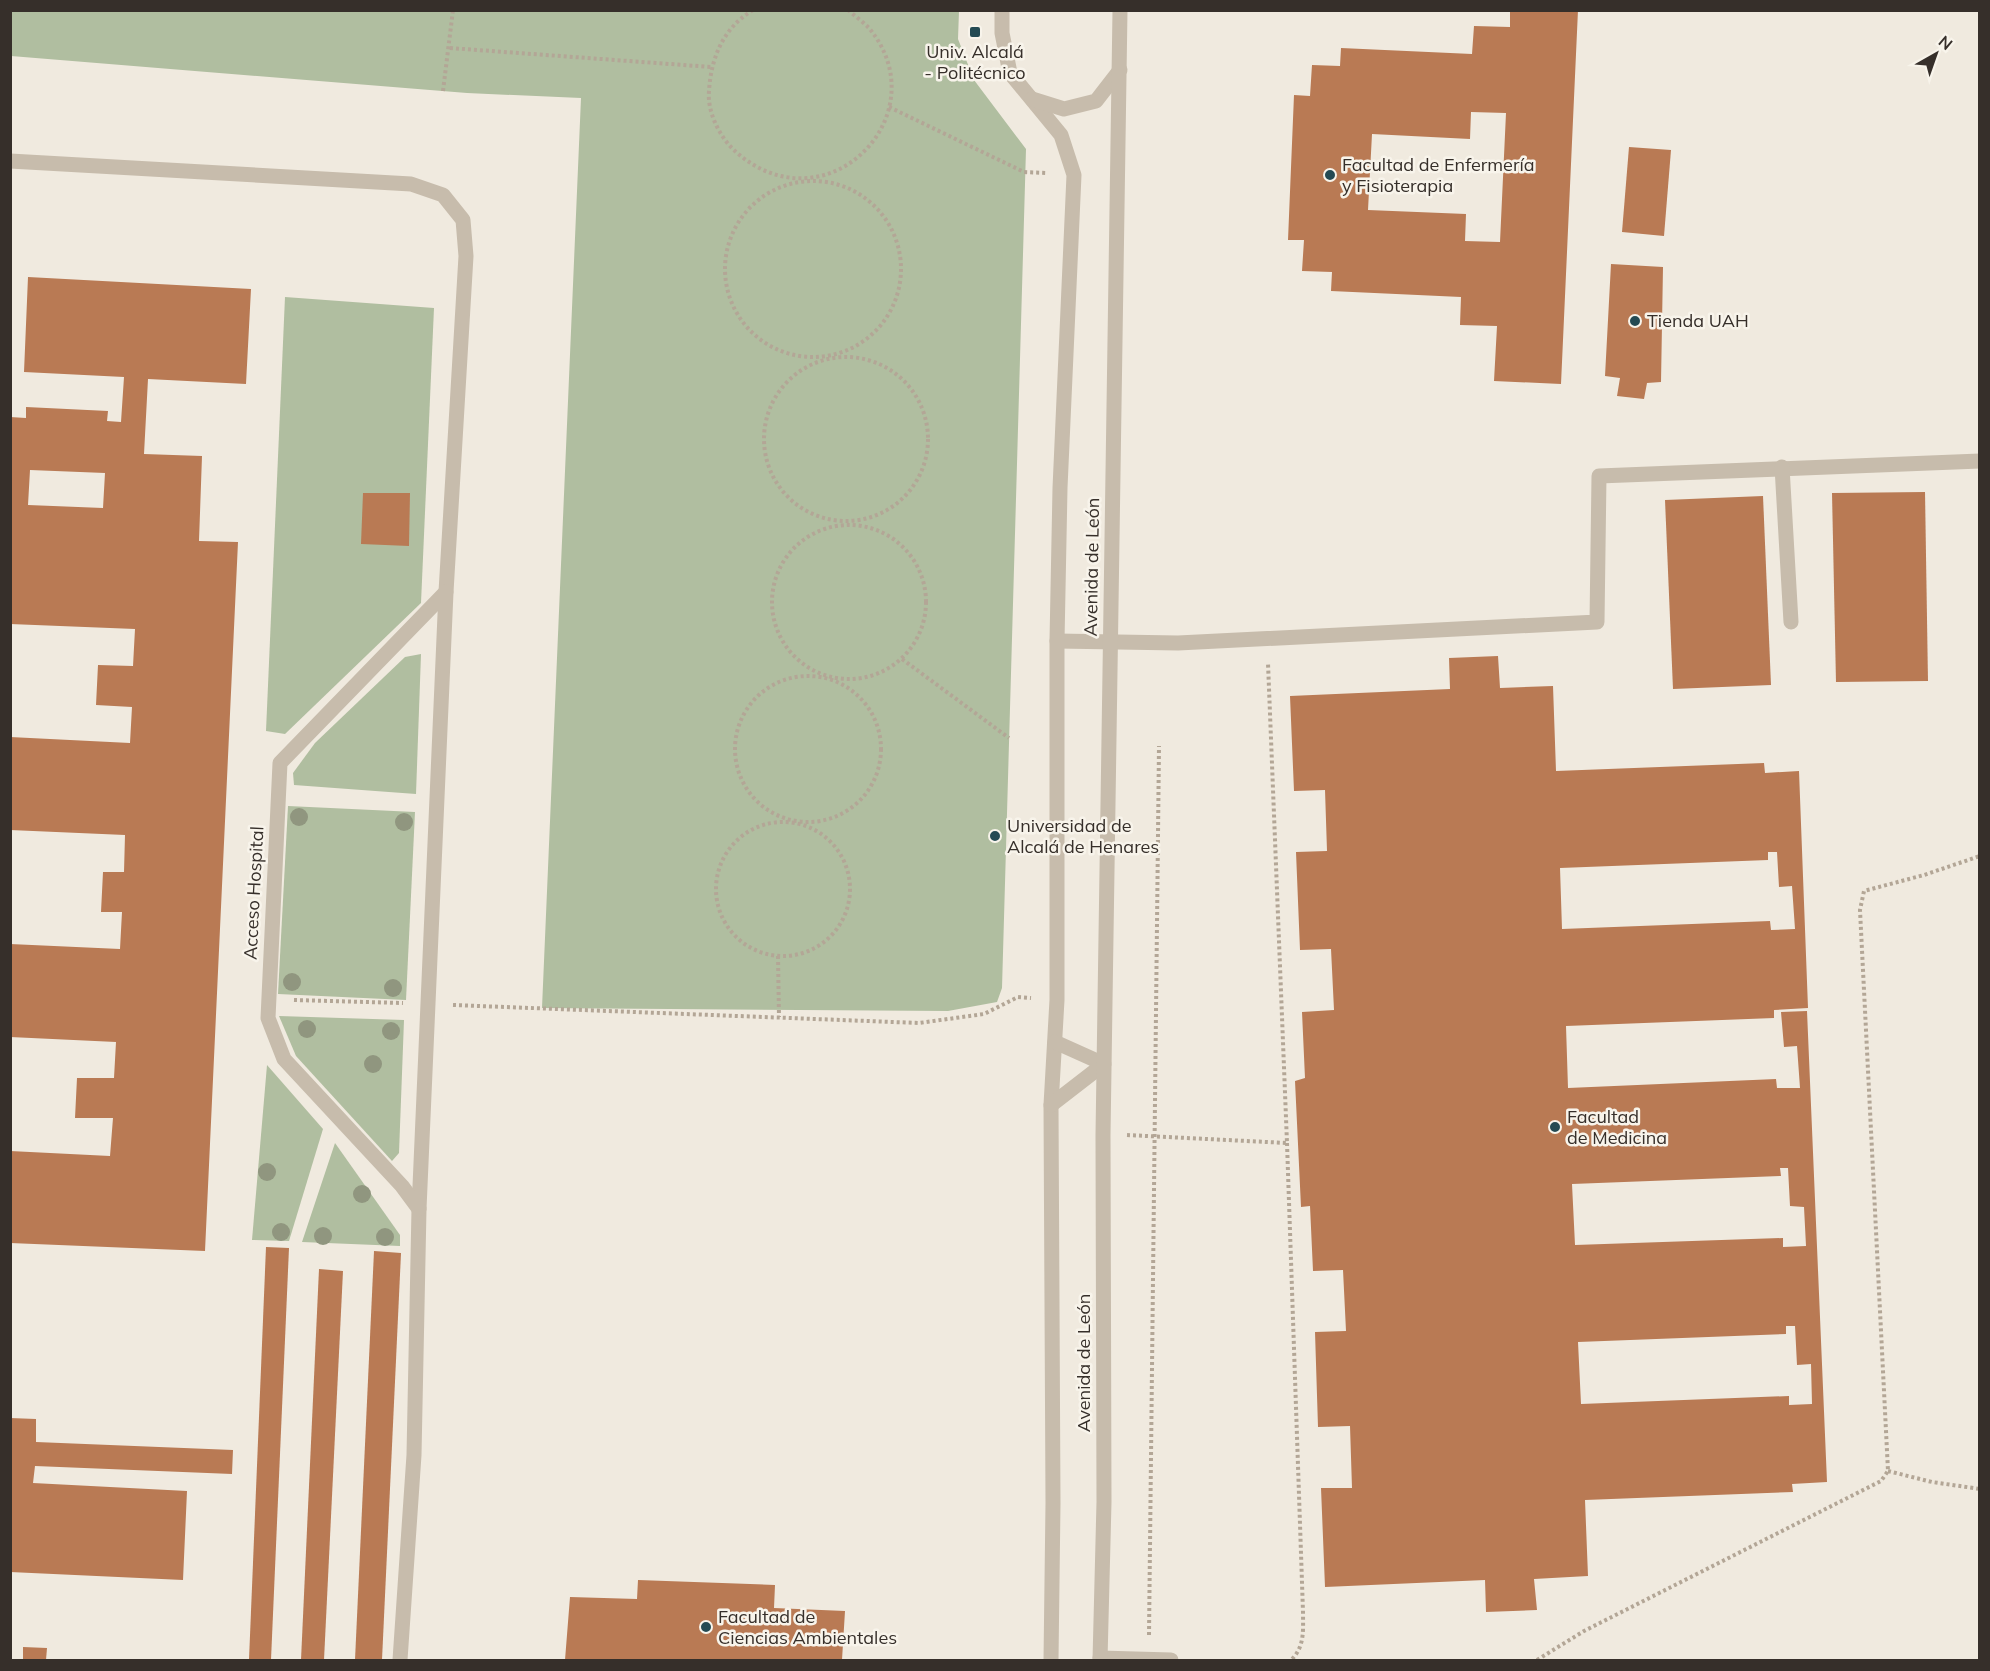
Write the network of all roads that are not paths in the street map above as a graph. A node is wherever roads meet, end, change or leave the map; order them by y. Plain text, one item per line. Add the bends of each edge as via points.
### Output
1 (1002, 10) edge
2 (1120, 10) edge
3 (1120, 70) junction
4 (1032, 99) junction
5 (10, 161) edge
6 (1980, 461) edge
7 (1782, 467) junction
8 (446, 592) junction
9 (1791, 622) dead end
10 (1057, 641) junction
11 (1110, 643) junction
12 (1055, 1042) junction
13 (1104, 1064) junction
14 (1051, 1105) junction
15 (419, 1209) junction
16 (1100, 1659) edge
17 (400, 1660) edge
18 (1051, 1660) edge
19 (1160, 1660) edge
20 (1171, 1660) edge

1 - 4 street, Avenida de León via 1010,73
2 - 3 street, Avenida de León
3 - 4 street via 1096,101 1064,109
3 - 11 street, Avenida de León
4 - 10 street, Avenida de León via 1061,135 1074,175 1059,488
5 - 8 street via 411,184 443,195 463,220 466,256
6 - 7 street
7 - 9 street
7 - 11 street via 1599,476 1597,622
8 - 15 street
8 - 15 street, Acceso Hospital via 280,763 268,1018 284,1059
10 - 11 street
10 - 12 street, Avenida de León
11 - 13 street, Avenida de León
12 - 13 street
12 - 14 street, Avenida de León
13 - 14 street
13 - 16 street, Avenida de León
14 - 18 street, Avenida de León
15 - 17 street via 414,1455
16 - 19 street
19 - 20 street

